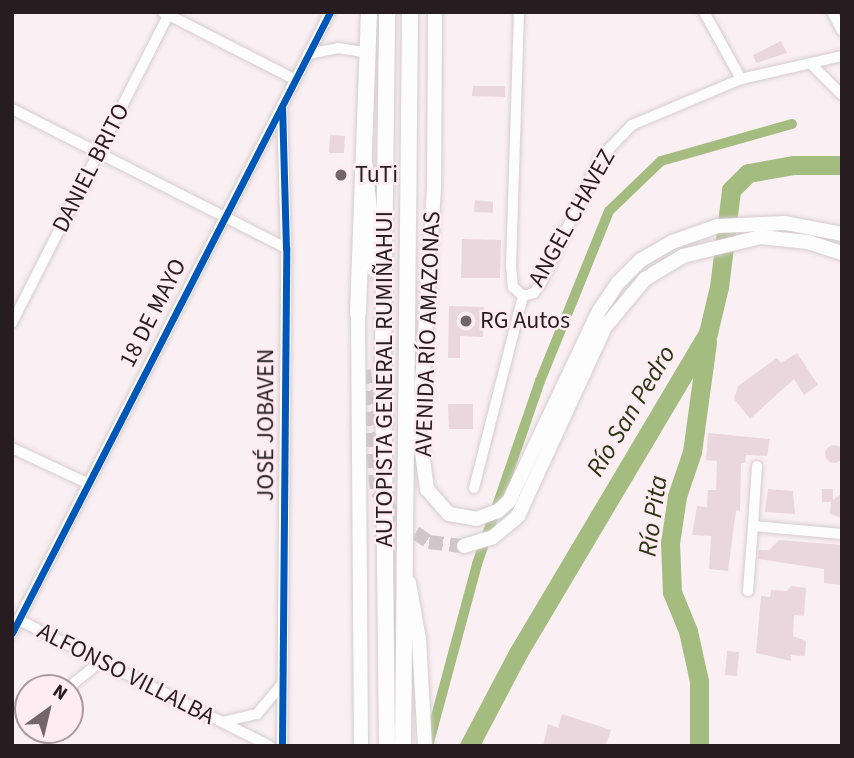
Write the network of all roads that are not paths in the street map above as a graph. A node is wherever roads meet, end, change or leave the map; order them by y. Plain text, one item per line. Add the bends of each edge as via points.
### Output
1 (330, 12) edge
2 (369, 12) edge
3 (387, 12) edge
4 (410, 12) edge
5 (435, 12) edge
6 (519, 12) edge
7 (704, 12) edge
8 (832, 12) edge
9 (167, 13) edge
10 (842, 31) edge
11 (308, 54) junction
12 (368, 54) junction
13 (842, 56) edge
14 (812, 65) junction
15 (294, 79) junction
16 (741, 79) junction
17 (842, 95) edge
18 (282, 104) junction
19 (12, 109) edge
20 (99, 153) junction
21 (364, 161) junction
22 (225, 217) junction
23 (842, 234) edge
24 (286, 248) junction
25 (842, 253) edge
26 (523, 296) junction
27 (359, 320) joint
28 (12, 323) edge
29 (383, 352) junction
30 (12, 448) edge
31 (757, 466) dead end
32 (88, 483) junction
33 (474, 488) dead end
34 (753, 526) junction
35 (842, 534) edge
36 (464, 546) tunnel mouth
37 (404, 561) junction
38 (748, 591) dead end
39 (19, 620) junction
40 (12, 633) edge
41 (101, 661) junction
42 (84, 675) edge
43 (283, 684) junction
44 (222, 722) junction
45 (395, 742) edge
46 (270, 746) edge
47 (282, 746) edge
48 (360, 746) edge
49 (425, 746) edge

1 - 11 street, 18 DE MAYO
2 - 12 main road
3 - 29 main road, AUTOPISTA GENERAL RUMIÑAHUI
4 - 37 main road, AUTOPISTA GENERAL RUMIÑAHUI
5 - 23 main road, AVENIDA RÍO AMAZONAS via 433,188 421,450 427,489 437,506 456,517 481,517 498,511 521,484 608,296 641,260 682,238 718,226 757,222
6 - 26 street via 511,274 513,286
7 - 16 street
8 - 10 street
9 - 15 street
9 - 20 street, DANIEL BRITO
11 - 12 street via 338,48
11 - 15 street, 18 DE MAYO
12 - 21 main road
13 - 14 street, ANGEL CHAVEZ
14 - 16 street, ANGEL CHAVEZ
14 - 17 street
15 - 18 street, 18 DE MAYO
16 - 26 street, ANGEL CHAVEZ via 642,120 614,142 601,157 542,281 534,293
18 - 22 street, 18 DE MAYO
18 - 24 street, JOSÉ JOBAVEN
19 - 20 street
20 - 22 street
20 - 28 street, DANIEL BRITO
21 - 27 main road
21 - 29 main road
22 - 24 street
22 - 32 street, 18 DE MAYO
24 - 43 street, JOSÉ JOBAVEN
25 - 36 main road via 808,242 761,237 683,256 638,286 606,327 525,506 493,537
26 - 33 street, ANGEL CHAVEZ
27 - 48 main road
29 - 45 main road, AUTOPISTA GENERAL RUMIÑAHUI
30 - 32 street
31 - 34 street
32 - 39 street, 18 DE MAYO
34 - 35 street
34 - 38 street
37 - 45 main road, AUTOPISTA GENERAL RUMIÑAHUI
37 - 49 main road via 419,639
39 - 40 street, 18 DE MAYO
39 - 41 street, ALFONSO VILLALBA
41 - 42 street
41 - 44 street, ALFONSO VILLALBA
43 - 44 street via 257,714
43 - 47 street, JOSÉ JOBAVEN
44 - 46 street, ALFONSO VILLALBA

